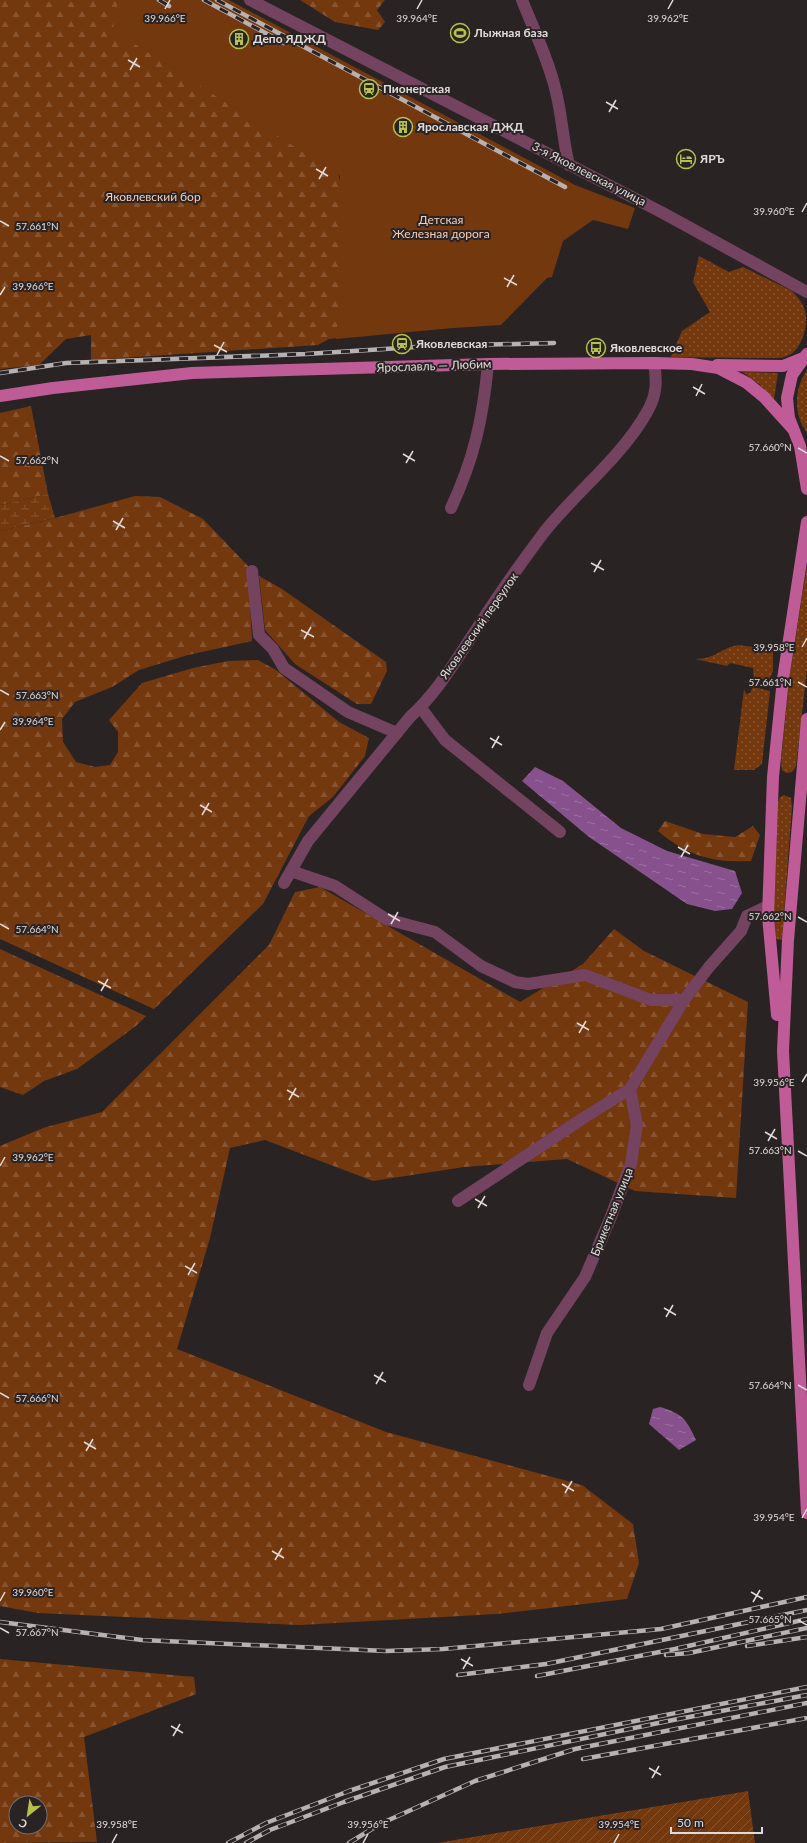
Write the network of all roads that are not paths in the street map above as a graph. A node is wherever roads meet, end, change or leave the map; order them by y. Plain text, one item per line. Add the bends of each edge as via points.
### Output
1 (250, 0) edge
2 (522, 0) edge
3 (569, 164) junction
4 (807, 293) edge
5 (806, 355) edge
6 (654, 363) junction
7 (488, 364) junction
8 (692, 364) junction
9 (0, 396) edge
10 (794, 431) junction
11 (807, 448) edge
12 (807, 489) edge
13 (451, 508) dead end
14 (807, 522) edge
15 (252, 571) dead end
16 (421, 708) junction
17 (807, 719) edge
18 (397, 733) junction
19 (560, 832) dead end
20 (291, 871) junction
21 (284, 884) dead end
22 (768, 906) junction
23 (684, 1000) junction
24 (783, 1074) junction
25 (630, 1089) junction
26 (458, 1201) dead end
27 (529, 1385) dead end
28 (807, 1513) edge

1 - 3 street, 3-я Яковлевская улица
2 - 3 street via 553,80
3 - 4 street, 3-я Яковлевская улица
5 - 8 main road via 783,366
5 - 10 main road via 792,375 788,386 787,408
6 - 7 main road, Ярославль — Любим
6 - 8 main road, Ярославль — Любим
6 - 16 street, Яковлевский переулок via 657,382 654,399 631,439 546,530
7 - 9 main road, Ярославль — Любим via 192,373
7 - 13 street via 485,402 473,454
8 - 10 main road, Ярославль — Любим via 718,368 747,383 776,409
10 - 11 main road, Ярославль — Любим
10 - 12 main road via 800,446
14 - 22 main road via 780,705 773,777
15 - 18 street via 259,635 284,668 348,712
16 - 18 street, Яковлевский переулок
16 - 19 street via 445,740
17 - 24 main road via 786,964
18 - 20 street, Яковлевский переулок via 308,841
20 - 21 street, Яковлевский переулок
20 - 23 street via 335,886 386,919 435,932 481,966 515,982 528,984 585,975 651,1000
22 - 23 street via 747,916 741,931
22 - 24 main road
23 - 25 street
24 - 28 main road
25 - 26 street
25 - 27 street, Брикетная улица via 636,1125 631,1164 586,1277 547,1333

